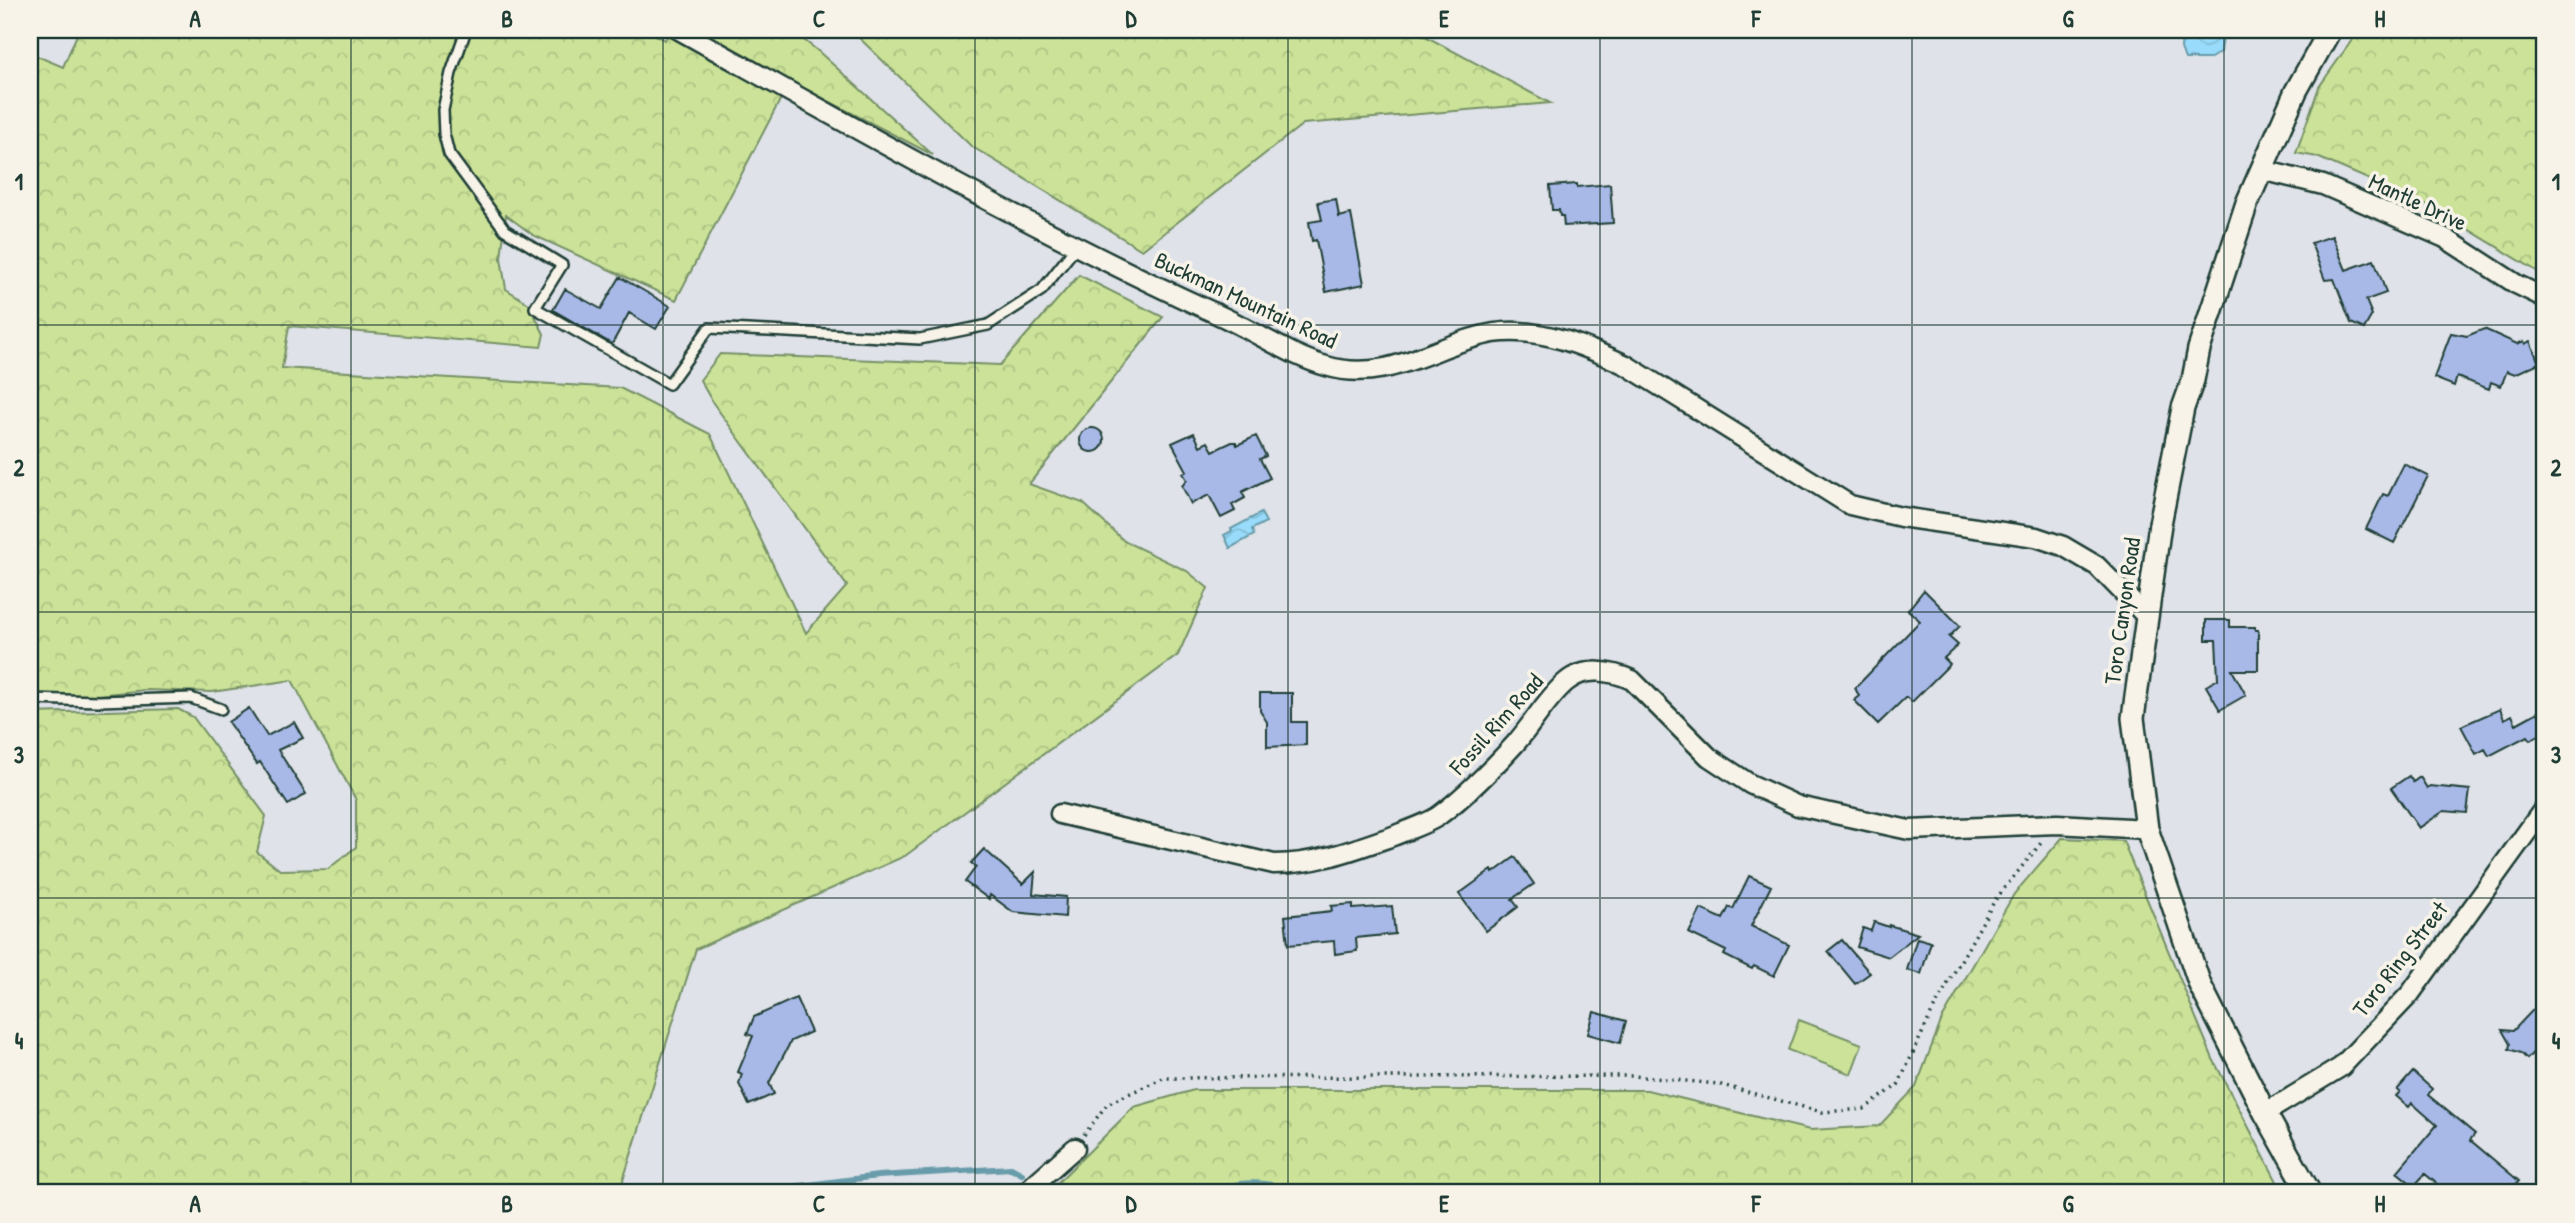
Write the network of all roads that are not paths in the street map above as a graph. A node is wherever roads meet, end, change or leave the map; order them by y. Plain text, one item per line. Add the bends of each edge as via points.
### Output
1 (466, 30) edge
2 (679, 30) edge
3 (2330, 30) edge
4 (2262, 170) junction
5 (1076, 247) junction
6 (2545, 299) edge
7 (2148, 618) junction
8 (30, 699) edge
9 (221, 709) dead end
10 (1060, 814) dead end
11 (2542, 818) edge
12 (2147, 829) junction
13 (2265, 1113) junction
14 (1075, 1148) road end
15 (1024, 1193) edge
16 (2310, 1193) edge

1 - 5 lane via 443,110 444,134 449,154 505,230 562,265 535,308 669,384 709,328 920,339 988,325 1042,290
2 - 5 street, Buckman Mountain Road
3 - 4 street, Toro Canyon Road via 2296,91
4 - 6 street, Mantle Drive via 2323,185 2445,238
4 - 7 street, Toro Canyon Road via 2234,240 2182,408
5 - 7 street, Buckman Mountain Road via 1301,357 1350,372 1385,369 1493,333 1560,339 1594,350 1626,365 1850,505 2036,537 2063,546 2097,566
7 - 12 street, Toro Canyon Road via 2133,718
8 - 9 lane via 191,698
10 - 12 street, Fossil Rim Road via 1274,864 1325,859 1434,819 1508,751 1566,682 1601,671 1632,680 1709,757 1750,784 1798,806 1909,830 2057,824
11 - 13 street, Toro Ring Street via 2410,993 2341,1067
12 - 13 street, Toro Canyon Road via 2200,985
13 - 16 street, Toro Canyon Road
14 - 15 street

